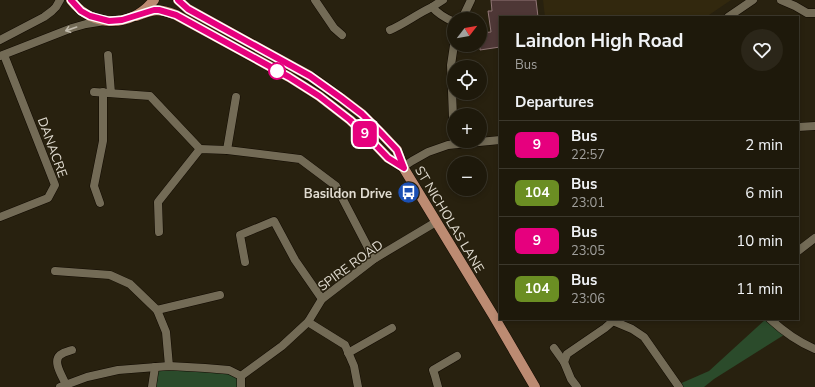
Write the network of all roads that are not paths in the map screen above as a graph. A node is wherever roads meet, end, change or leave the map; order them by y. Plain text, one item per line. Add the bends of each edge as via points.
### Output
1 (60, 0) edge
2 (71, 0) edge
3 (154, 0) edge
4 (178, 0) edge
5 (315, 0) edge
6 (443, 0) edge
7 (471, 0) edge
8 (753, 0) edge
9 (781, 0) edge
10 (432, 7) junction
11 (465, 12) edge
12 (815, 13) edge
13 (136, 16) junction
14 (729, 16) edge
15 (447, 19) edge
16 (109, 21) junction
17 (390, 30) dead end
18 (342, 36) dead end
19 (0, 40) edge
20 (453, 52) edge
21 (2, 55) edge
22 (108, 55) dead end
23 (94, 92) dead end
24 (107, 92) junction
25 (236, 97) dead end
26 (453, 108) edge
27 (815, 126) edge
28 (799, 127) edge
29 (499, 140) edge
30 (487, 141) edge
31 (447, 145) edge
32 (200, 149) junction
33 (227, 150) junction
34 (404, 168) junction
35 (100, 203) dead end
36 (0, 217) edge
37 (436, 222) junction
38 (159, 232) dead end
39 (815, 238) edge
40 (799, 250) edge
41 (374, 259) junction
42 (245, 262) dead end
43 (55, 270) dead end
44 (220, 295) dead end
45 (322, 299) junction
46 (157, 310) junction
47 (613, 320) edge
48 (771, 320) edge
49 (308, 322) junction
50 (392, 328) dead end
51 (554, 348) dead end
52 (815, 349) edge
53 (72, 350) dead end
54 (348, 353) junction
55 (457, 356) dead end
56 (564, 362) junction
57 (169, 366) junction
58 (155, 367) junction
59 (241, 376) junction
60 (63, 386) edge
61 (152, 387) edge
62 (242, 387) edge
63 (358, 387) edge
64 (438, 387) edge
65 (534, 387) edge
66 (576, 387) edge
67 (679, 387) edge

1 - 19 street via 44,17
2 - 16 main road via 90,16
3 - 13 main road
4 - 34 main road, ST NICHOLAS LANE via 188,9 310,76 341,98 362,114 397,150
5 - 18 street
6 - 10 street
7 - 11 street
8 - 14 street
9 - 12 street via 807,13
10 - 15 street
10 - 17 street
13 - 16 main road, ST NICHOLAS LANE
13 - 34 main road, ST NICHOLAS LANE via 159,10 176,15 289,77 350,120 388,158
16 -> 21 street via 72,28
20 - 26 street
21 - 36 street, DANACRE via 55,185 48,198
22 - 24 street
23 - 24 street
24 - 32 street via 150,96
24 - 35 street via 103,141 94,186
25 - 33 street
27 - 28 street
29 - 30 street
31 - 34 street via 428,152
32 - 33 street
32 - 38 street via 158,202
33 - 41 street via 300,159 306,163 336,186
34 - 37 main road, ST NICHOLAS LANE
37 - 41 street, SPIRE ROAD
37 - 65 main road, ST NICHOLAS LANE
39 - 40 street
41 - 45 street, SPIRE ROAD
42 - 45 street via 240,235 274,221 294,260
43 - 46 street via 110,275 130,284
44 - 46 street
45 - 49 street, SPIRE ROAD
46 - 57 street via 166,332
47 - 56 street via 606,328 567,354
47 - 67 street via 644,337
48 - 52 street via 806,346
49 - 54 street via 345,345
49 - 59 street, SPIRE ROAD via 282,346
50 - 54 street
51 - 56 street
53 - 60 street via 62,354 57,361
54 - 63 street via 354,366
55 - 64 street via 433,370
56 - 66 street
57 - 58 street
57 - 59 street via 229,370
58 - 60 street via 118,370
58 - 61 street
59 - 62 street

